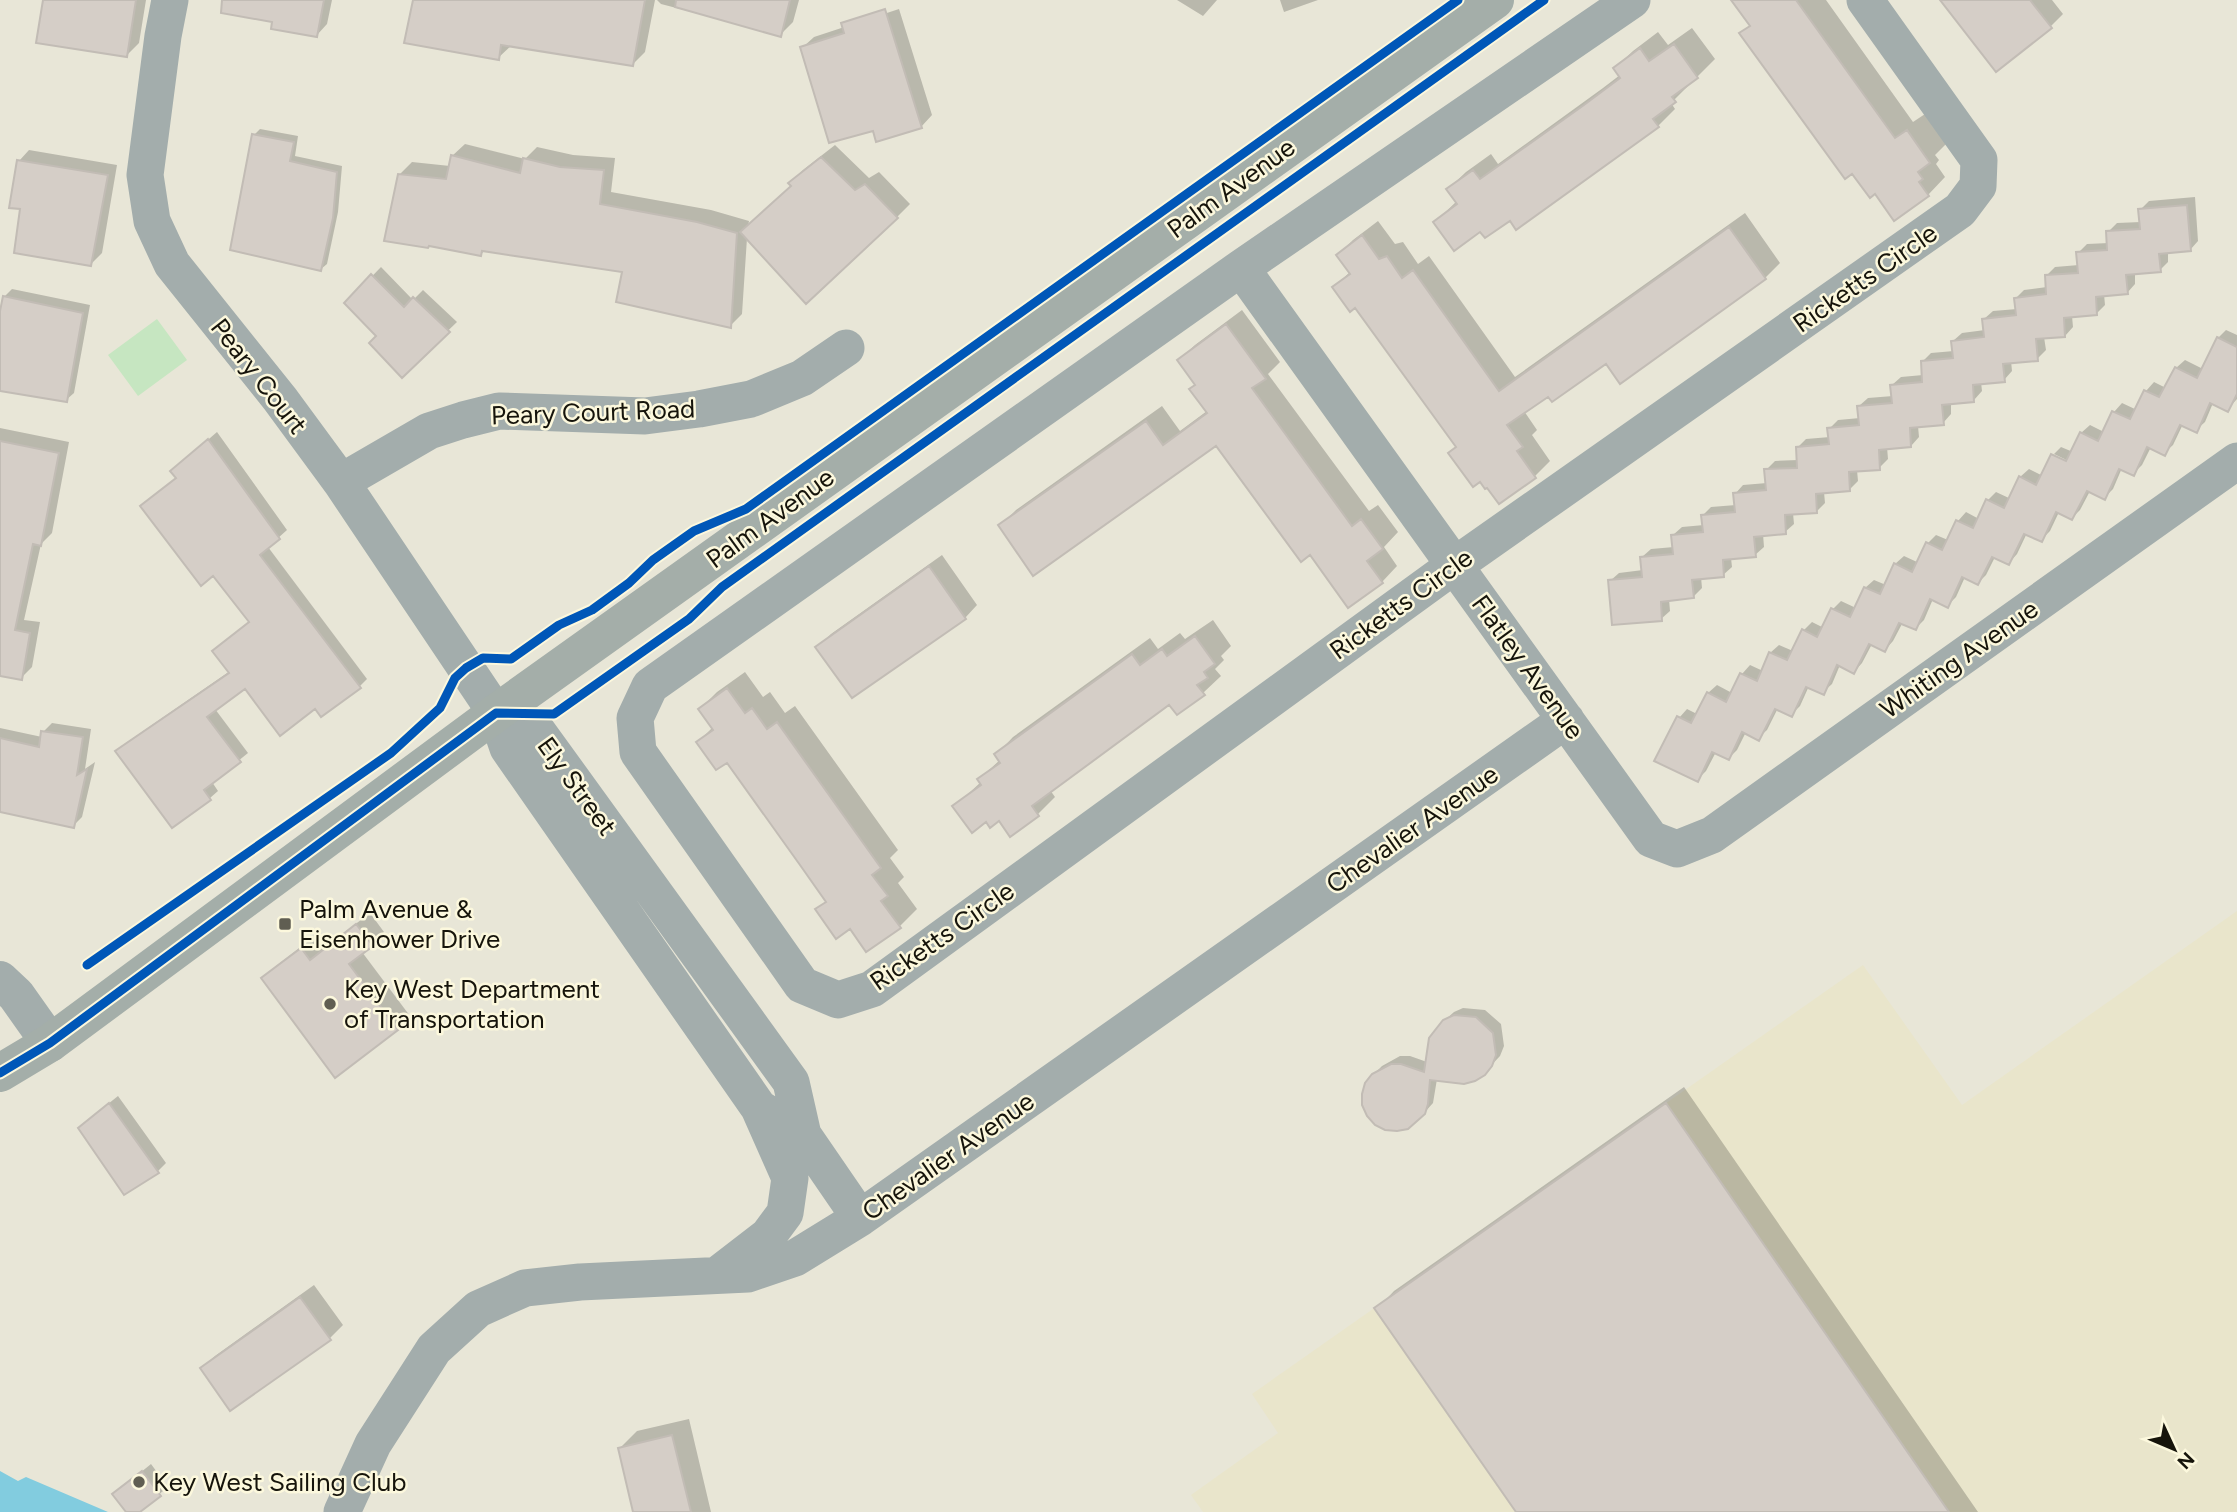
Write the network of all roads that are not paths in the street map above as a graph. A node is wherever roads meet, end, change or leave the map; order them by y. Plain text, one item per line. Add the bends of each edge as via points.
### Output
1 (170, 0) edge
2 (1495, 0) edge
3 (1632, 0) edge
4 (1865, 0) edge
5 (1241, 268) junction
6 (846, 348) dead end
7 (2237, 461) edge
8 (341, 482) junction
9 (1455, 565) junction
10 (496, 713) junction
11 (1566, 720) junction
12 (595, 810) junction
13 (565, 831) junction
14 (1677, 849) joint
15 (697, 952) junction
16 (666, 975) junction
17 (0, 980) edge
18 (50, 1043) junction
19 (0, 1073) edge
20 (759, 1108) junction
21 (803, 1135) junction
22 (860, 1218) junction
23 (717, 1275) junction
24 (342, 1512) edge

1 - 8 street, Peary Court via 145,175 152,221 172,264
2 - 10 main road, Palm Avenue
3 - 5 street, Ricketts Circle
4 - 9 street, Ricketts Circle via 1979,160 1978,186 1960,211
5 - 9 street, Flatley Avenue
5 - 9 street, Ricketts Circle via 650,686 635,718 638,752 802,985 838,1000 872,989
6 - 8 street, Peary Court Road via 802,378 751,399 699,409 645,416 499,411 429,431
7 - 14 street, Whiting Avenue via 1712,835
8 - 10 street, Peary Court
9 - 11 street, Flatley Avenue
10 - 12 street, Ely Street via 535,728
10 - 13 street, Ely Street via 508,748
10 - 18 main road, Palm Avenue
11 - 14 street, Flatley Avenue via 1651,839
11 - 22 street, Chevalier Avenue
12 - 13 street
12 - 15 street, Ely Street
13 - 16 street, Ely Street
15 - 16 street
15 - 21 street, Ely Street via 791,1082
16 - 20 street, Ely Street
17 - 18 street
18 - 19 main road, Palm Avenue
20 - 21 street, Ely Street
20 - 23 street, Ely Street via 790,1178 785,1213 768,1236
21 - 22 street, Ely Street
22 - 23 street, Chevalier Avenue via 795,1258 748,1274
23 - 24 street, Chevalier Avenue via 526,1288 478,1309 433,1349 373,1444

